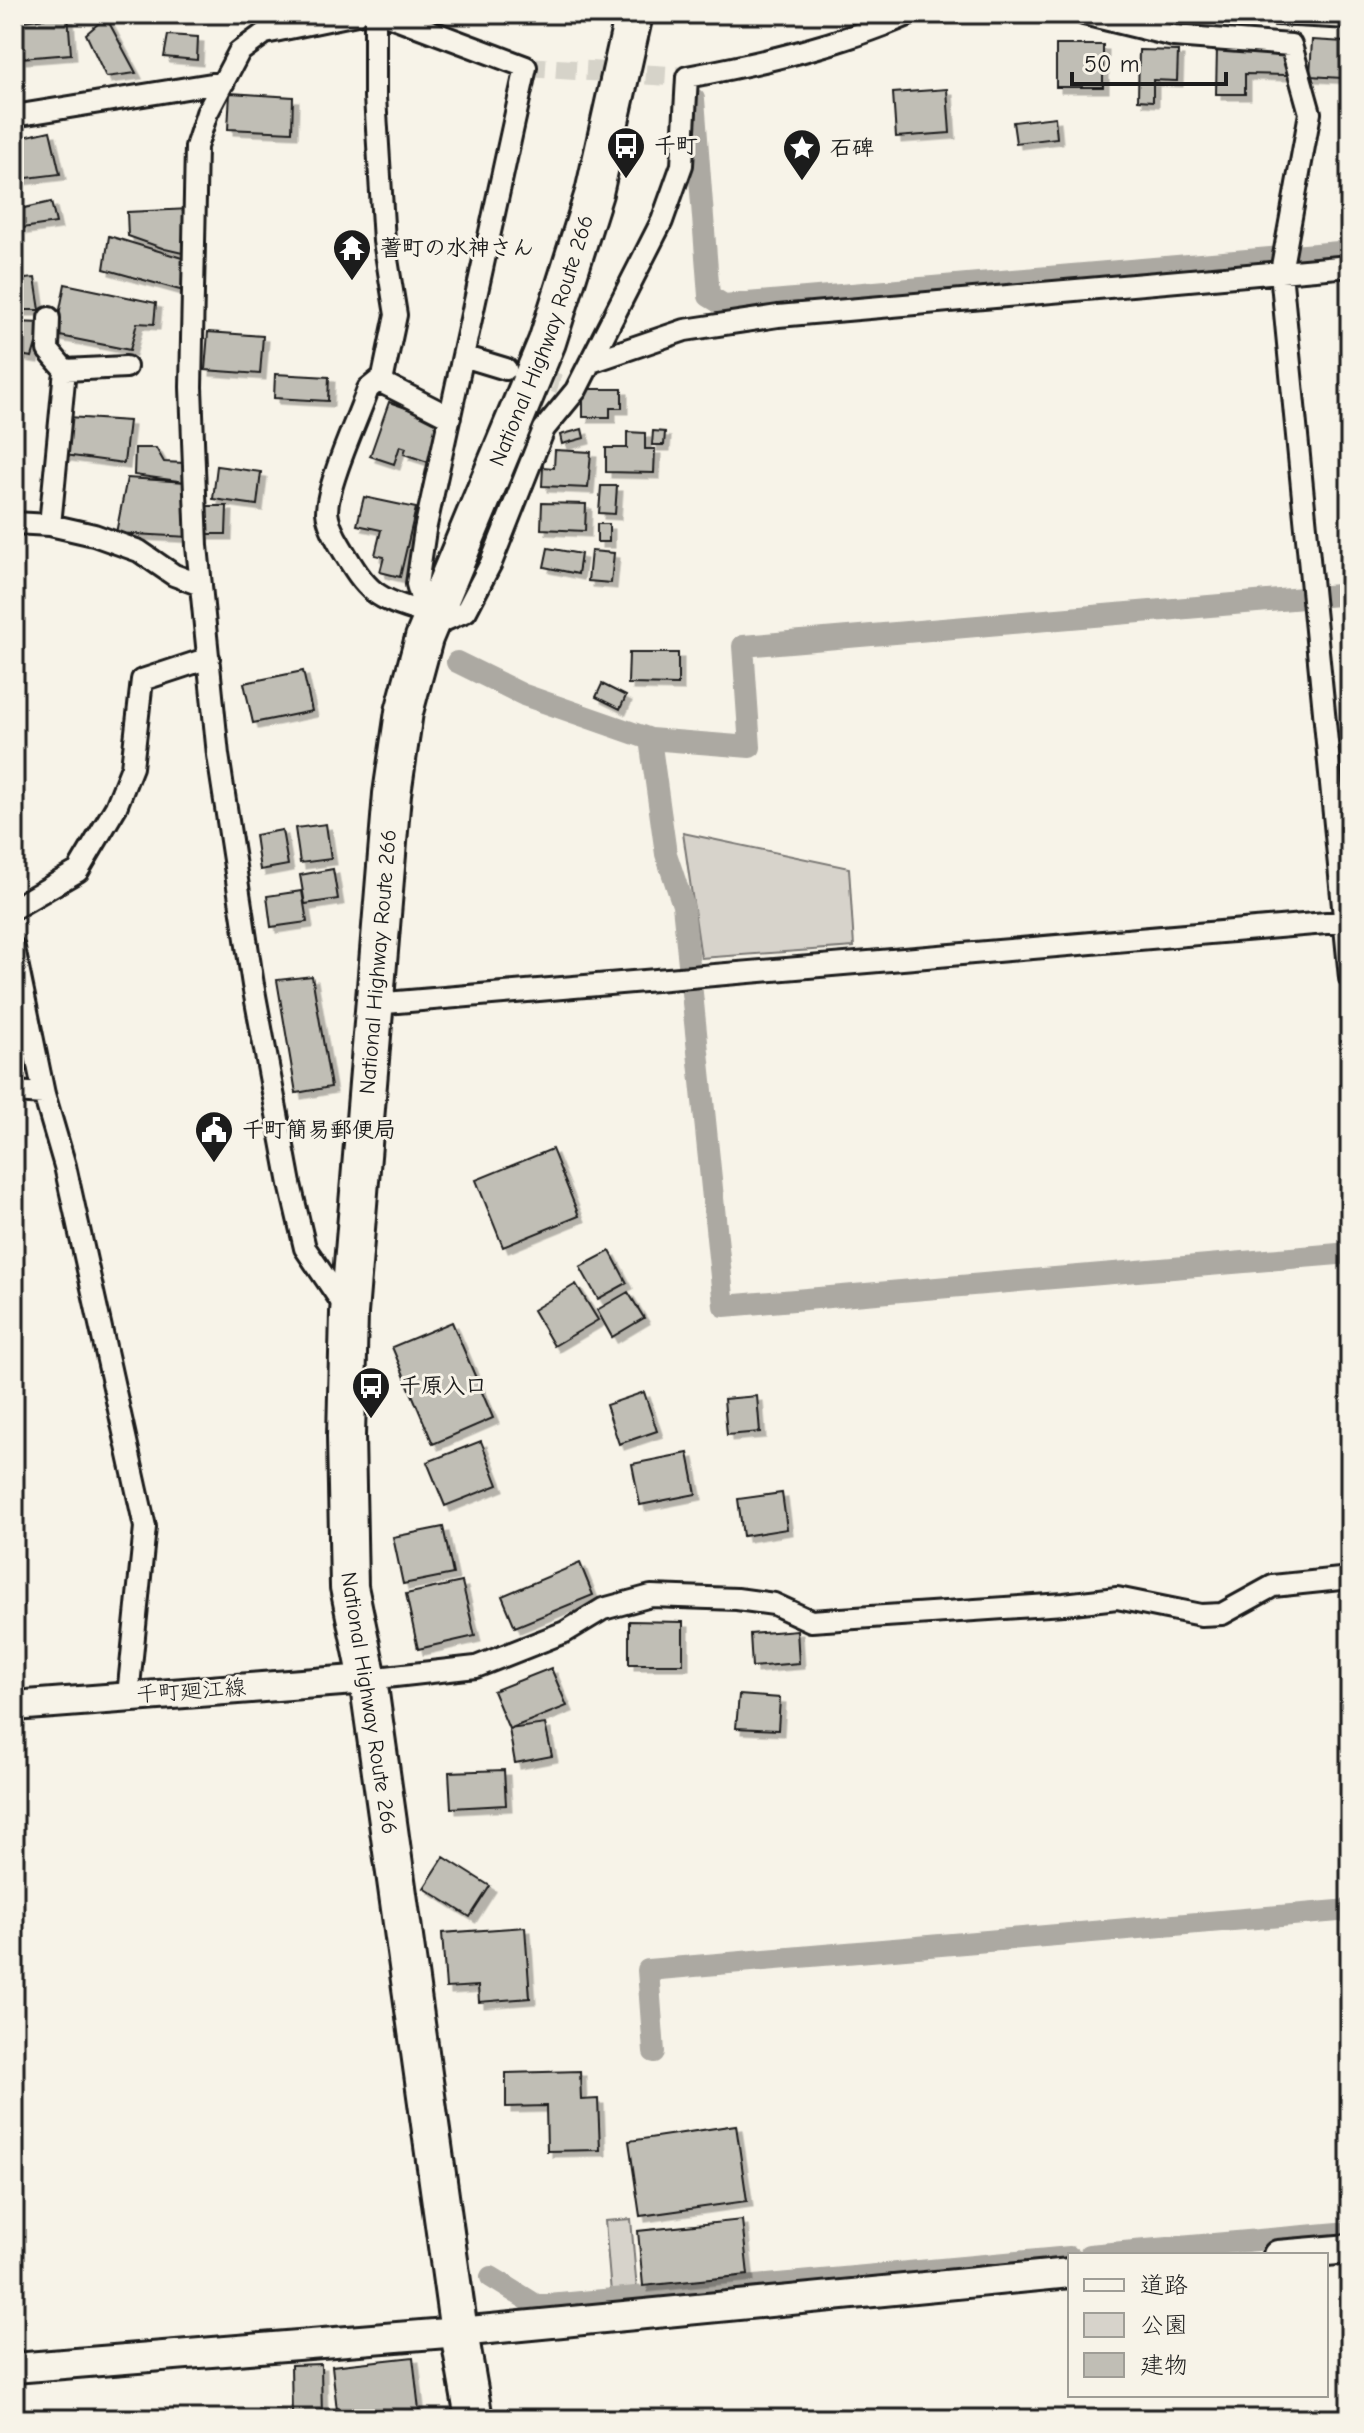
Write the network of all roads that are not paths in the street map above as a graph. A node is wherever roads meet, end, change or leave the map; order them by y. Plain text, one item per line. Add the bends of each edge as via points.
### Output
1 (357, 14) edge
2 (375, 14) edge
3 (385, 14) edge
4 (634, 14) edge
5 (910, 14) edge
6 (1084, 14) edge
7 (1277, 14) edge
8 (1350, 18) edge
9 (224, 82) junction
10 (14, 116) edge
11 (1350, 266) edge
12 (1281, 272) junction
13 (49, 318) dead end
14 (463, 356) junction
15 (591, 362) junction
16 (126, 367) dead end
17 (506, 369) tunnel mouth
18 (65, 370) junction
19 (379, 381) junction
20 (450, 417) junction
21 (14, 523) edge
22 (50, 525) junction
23 (201, 585) junction
24 (427, 620) junction
25 (209, 658) junction
26 (14, 908) edge
27 (1348, 921) edge
28 (14, 948) edge
29 (1350, 978) edge
30 (374, 1004) junction
31 (14, 1092) edge
32 (44, 1094) junction
33 (349, 1313) junction
34 (1350, 1578) edge
35 (368, 1679) junction
36 (128, 1696) junction
37 (14, 1706) edge
38 (1350, 2249) edge
39 (1302, 2253) edge
40 (1068, 2273) edge
41 (459, 2332) junction
42 (14, 2368) edge
43 (474, 2419) edge

1 - 9 street via 265,33 239,52
2 - 19 street via 384,241 396,315
3 - 14 street via 526,67
4 - 24 highway, National Highway Route 266 via 594,193 547,342
5 - 15 street via 786,55 687,77 685,145 677,183
6 - 12 street via 1174,36 1291,45 1310,113
7 - 8 street
9 - 10 street
9 - 23 street via 196,147 191,387
11 - 12 street
12 - 15 street via 778,316 685,330
12 - 27 street
13 - 18 street via 48,350
14 - 17 street
14 - 20 street
15 - 24 street via 567,387 544,429 491,563 466,611
16 - 18 street
18 - 22 street
19 - 20 street
19 - 24 street via 368,389 327,515 368,589
20 - 24 street via 417,584
21 - 22 street
22 - 23 street via 139,551 174,575
23 - 25 street
24 - 30 highway, National Highway Route 266 via 404,712 392,794
25 - 26 street via 142,680 132,767 116,807 78,871
25 - 33 street via 250,970 290,1184 305,1248
27 - 29 street
27 - 30 street
28 - 32 street
30 - 33 highway, National Highway Route 266
31 - 32 street
32 - 36 street via 65,1166 145,1527
33 - 35 highway, National Highway Route 266 via 349,1587
34 - 35 street via 1273,1586 1222,1614 1201,1615 1117,1598 811,1621 774,1604 651,1596 603,1609 565,1632 476,1667
35 - 36 street, 千町廻江線
35 - 41 highway, National Highway Route 266
36 - 37 street, 千町廻江線
38 - 39 street
40 - 41 street
41 - 42 street
41 - 43 highway, National Highway Route 266

